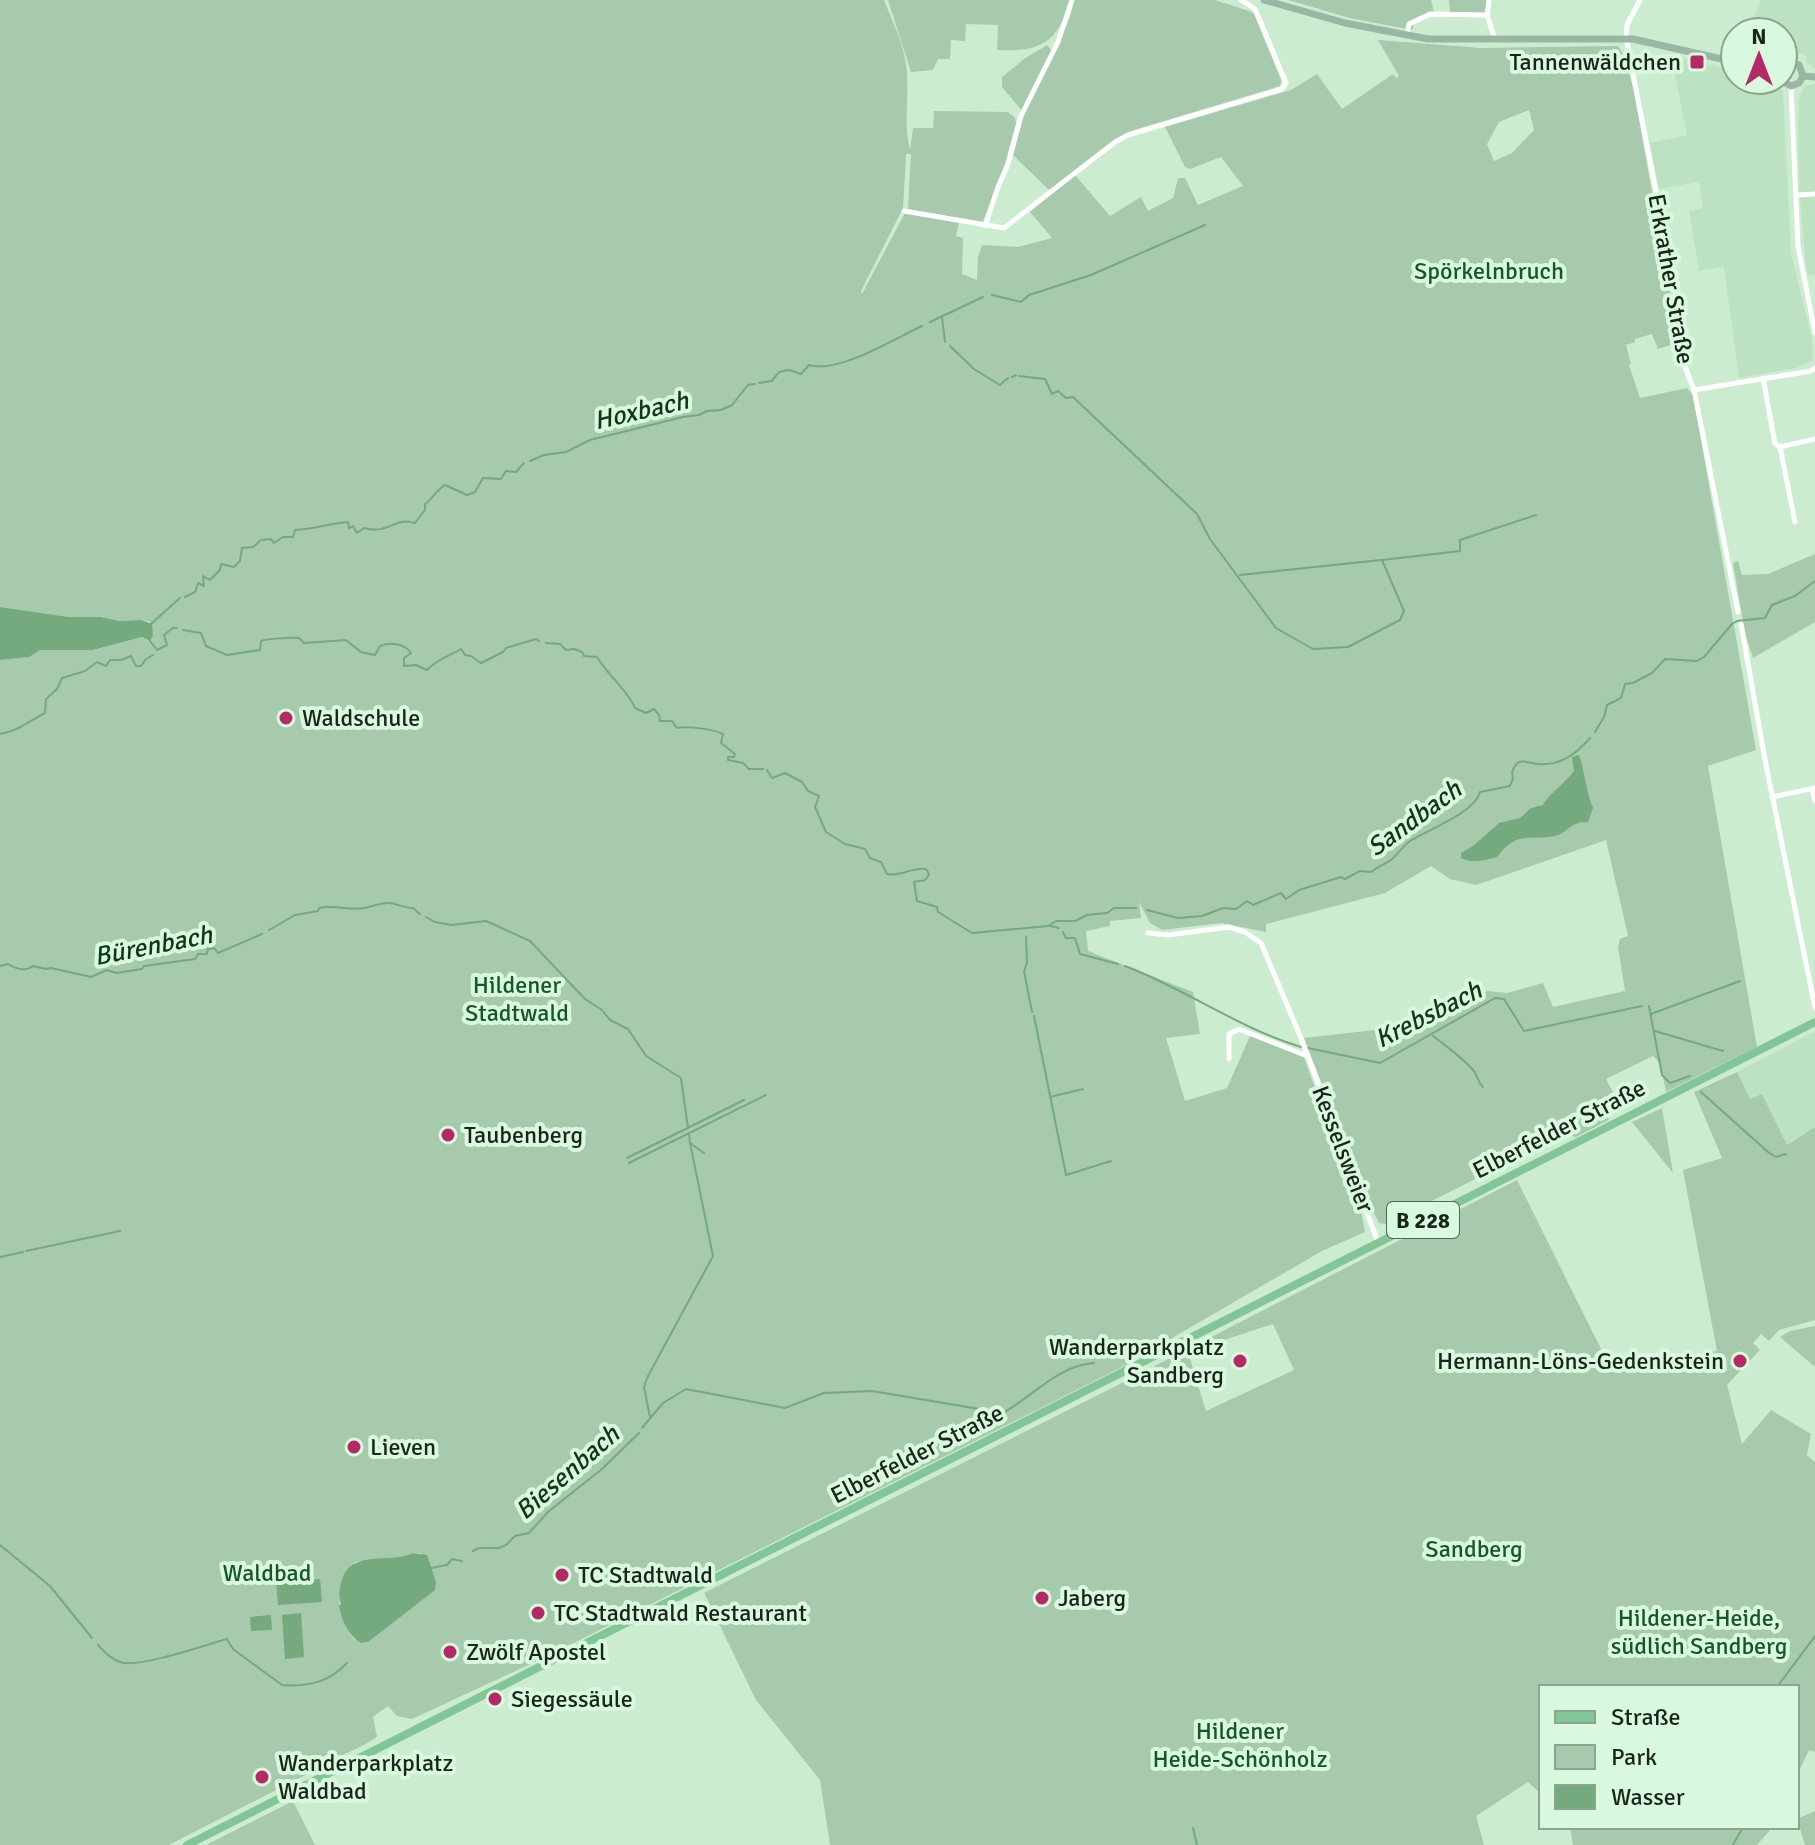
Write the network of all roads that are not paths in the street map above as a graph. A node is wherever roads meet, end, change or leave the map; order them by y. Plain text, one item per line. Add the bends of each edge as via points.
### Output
1 (1072, 0) edge
2 (1241, 0) edge
3 (1264, 0) edge
4 (1489, 0) edge
5 (1640, 0) edge
6 (1487, 15) junction
7 (1407, 36) junction
8 (1626, 38) junction
9 (1495, 40) junction
10 (1719, 58) edge
11 (1799, 65) edge
12 (1803, 76) junction
13 (1815, 77) edge
14 (1799, 83) edge
15 (1791, 96) edge
16 (1815, 194) edge
17 (1796, 195) junction
18 (904, 211) dead end
19 (985, 226) junction
20 (1815, 333) edge
21 (1815, 368) edge
22 (1763, 378) junction
23 (1694, 390) junction
24 (1815, 439) edge
25 (1780, 447) junction
26 (1795, 522) dead end
27 (1738, 612) dead end
28 (1741, 624) dead end
29 (1814, 788) edge
30 (1772, 797) junction
31 (1815, 801) edge
32 (1148, 933) dead end
33 (1815, 1008) edge
34 (1815, 1022) edge
35 (1308, 1056) junction
36 (1229, 1059) dead end
37 (1378, 1242) junction
38 (187, 1845) edge

1 - 19 street via 1058,42 1021,116
2 - 19 street via 1255,9 1286,86 1128,135 1004,228
3 - 7 main road
4 - 6 street
5 - 8 street
6 - 7 street via 1430,14 1409,24
6 - 9 street
7 - 9 main road
8 - 9 main road
8 - 10 main road
8 - 23 street, Erkrather Straße via 1675,289 1684,364
11 - 12 main road
12 - 13 main road
12 - 14 main road
15 - 17 street
16 - 17 street
17 - 20 street via 1798,246
18 - 19 street
21 - 22 street
22 - 23 street
22 - 25 street via 1775,444
23 - 27 street, Erkrather Straße
24 - 25 street
25 - 26 street
28 - 30 street
29 - 30 street
29 - 31 street
30 - 33 street
32 - 35 street, Kesselsweier via 1229,927 1252,936 1267,952
34 - 37 main road, Elberfelder Straße / B 228
35 - 36 street, Kesselsweier via 1239,1029 1229,1034
35 - 37 street, Kesselsweier
37 - 38 main road, Elberfelder Straße / B 228

